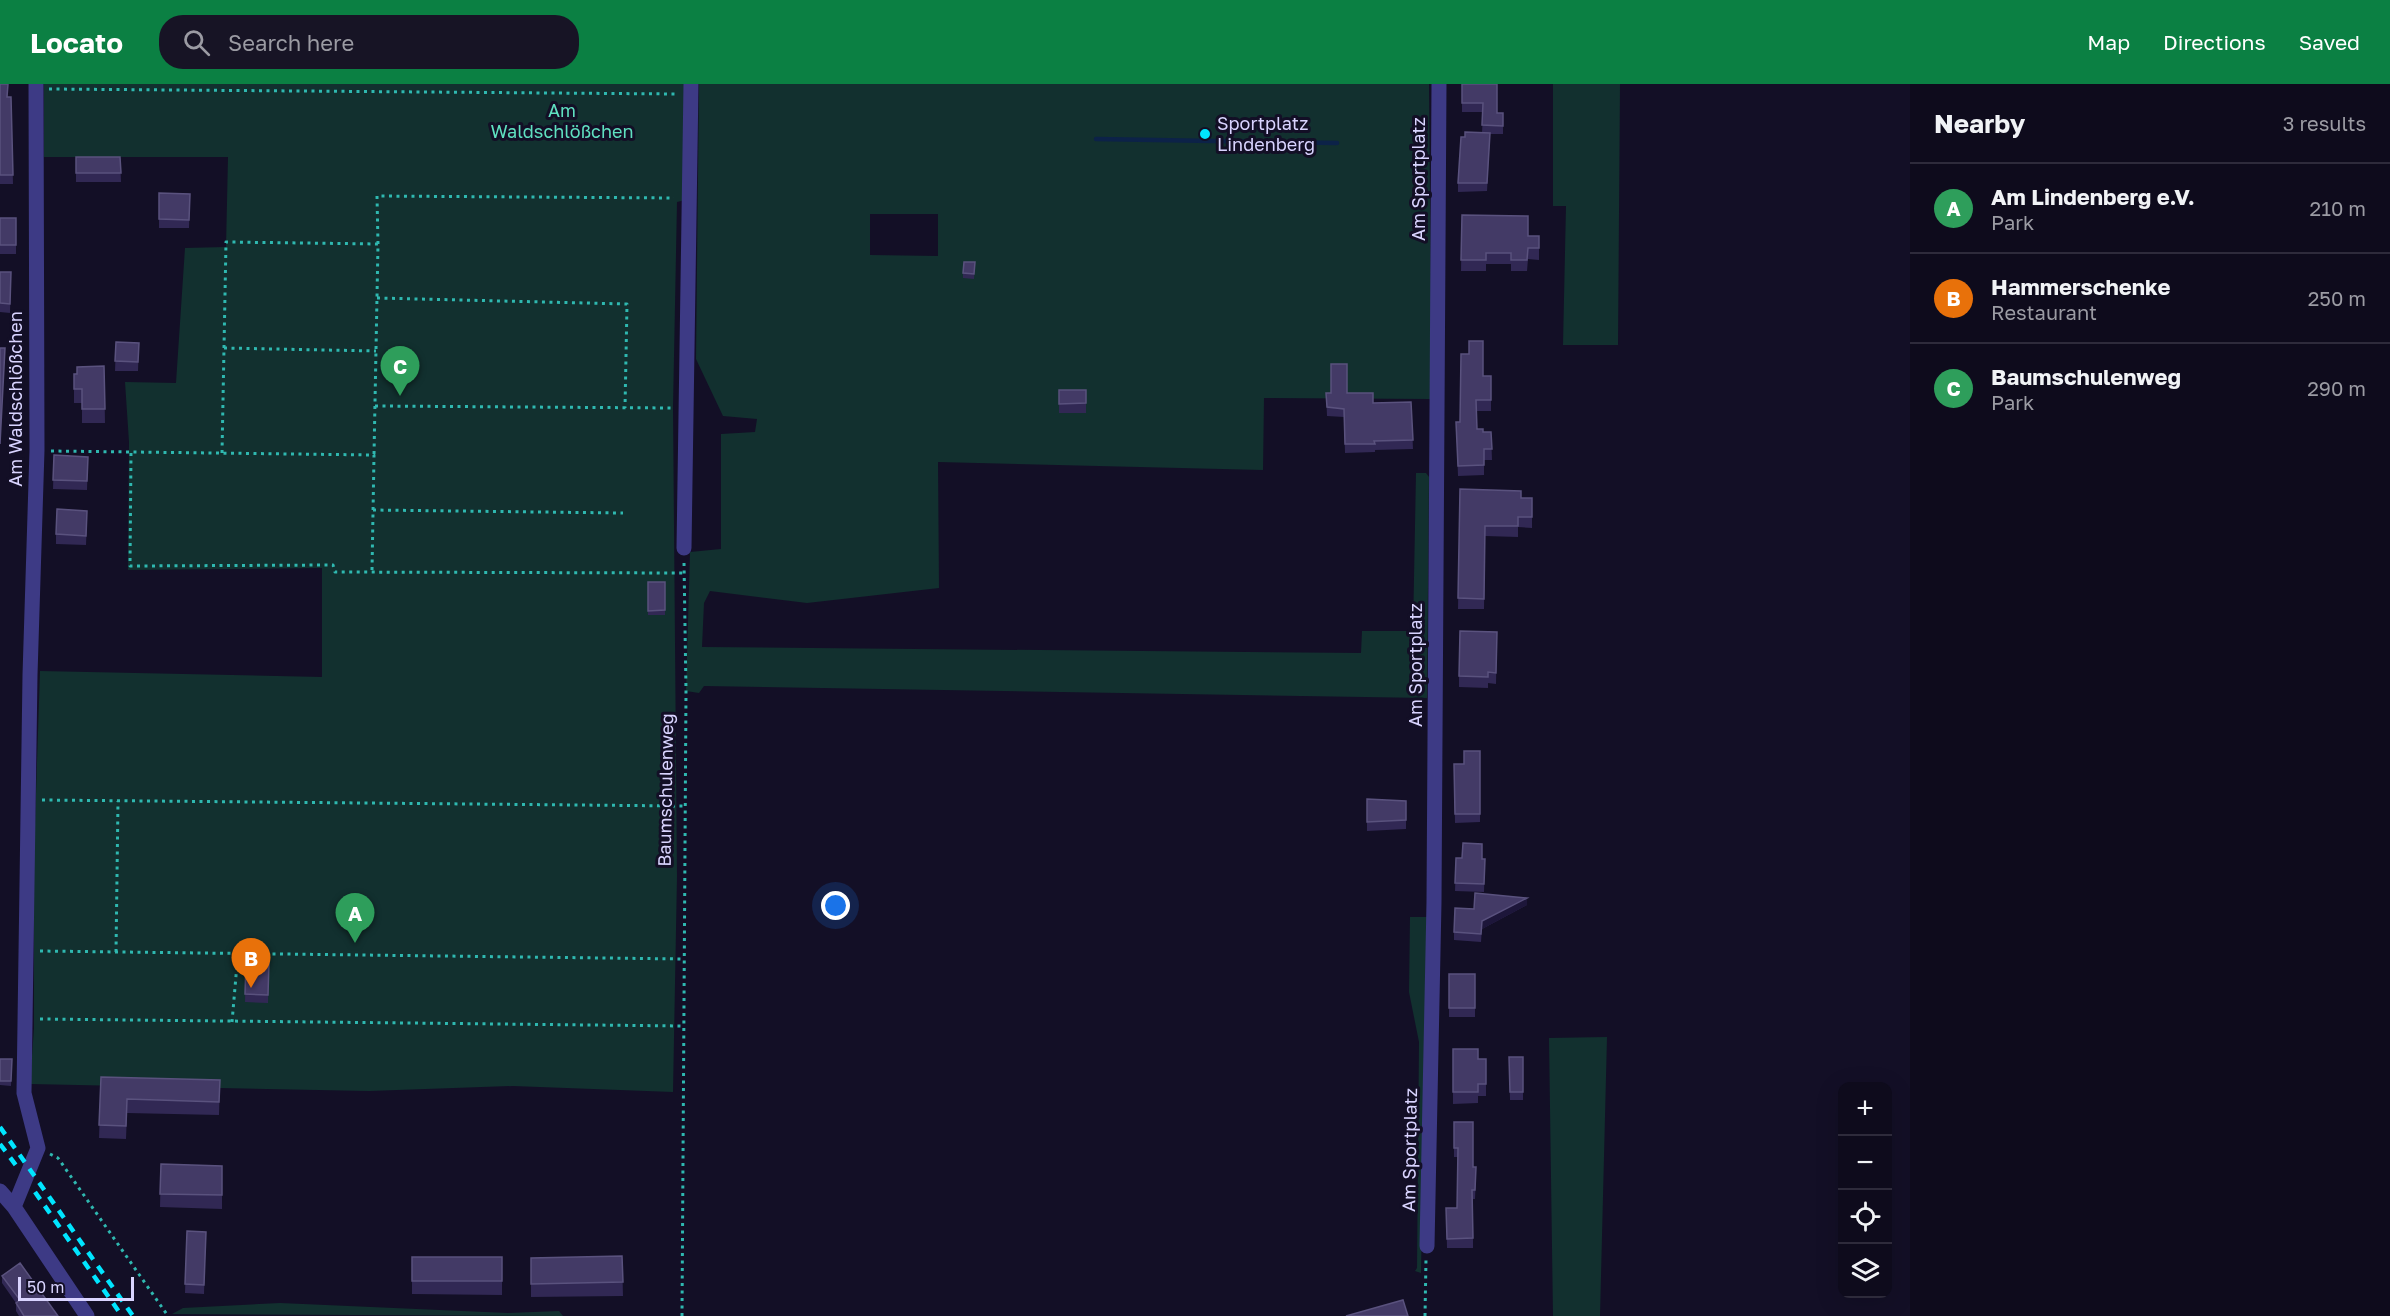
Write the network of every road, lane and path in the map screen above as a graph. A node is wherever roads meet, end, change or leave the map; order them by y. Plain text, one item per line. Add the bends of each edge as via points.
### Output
1 (1439, 84) edge
2 (36, 86) edge
3 (691, 89) edge
4 (691, 198) junction
5 (378, 244) junction
6 (377, 298) junction
7 (224, 348) junction
8 (376, 351) junction
9 (375, 406) junction
10 (625, 408) junction
11 (686, 409) junction
12 (37, 450) junction
13 (131, 453) junction
14 (222, 453) junction
15 (374, 455) junction
16 (373, 510) junction
17 (623, 513) dead end
18 (684, 548) joint
19 (372, 572) junction
20 (684, 573) junction
21 (28, 800) junction
22 (118, 801) junction
23 (685, 806) junction
24 (26, 951) junction
25 (116, 952) junction
26 (238, 953) junction
27 (684, 958) junction
28 (25, 1018) junction
29 (232, 1022) junction
30 (683, 1026) junction
31 (38, 1148) junction
32 (0, 1191) edge
33 (14, 1207) junction
34 (1427, 1246) joint
35 (87, 1316) edge
36 (168, 1316) edge
37 (682, 1316) edge
38 (1425, 1316) edge

1 - 34 street, Am Sportplatz via 1434,902
2 - 3 path
2 - 12 street, Am Waldschlößchen
3 - 4 street
4 - 5 path via 377,196
4 - 11 street
5 - 6 path
5 - 7 path via 226,242
6 - 8 path
6 - 10 path via 627,304
7 - 8 path
7 - 14 path
8 - 9 path
9 - 10 path
9 - 15 path
10 - 11 path
11 - 18 street
12 - 13 path
12 - 21 street, Am Waldschlößchen
13 - 14 path
13 - 19 path via 130,566 333,565 335,572
14 - 15 path
15 - 16 path
16 - 17 path
16 - 19 path
18 - 20 path, Baumschulenweg
19 - 20 path
20 - 23 path, Baumschulenweg
21 - 22 path
21 - 24 street, Am Waldschlößchen
22 - 23 path
22 - 25 path
23 - 27 path, Baumschulenweg
24 - 25 path
24 - 28 street, Am Waldschlößchen
25 - 26 path
26 - 27 path
26 - 29 path
27 - 30 path, Baumschulenweg
28 - 29 path
28 - 31 street, Am Waldschlößchen via 24,1093
29 - 30 path
30 - 37 path, Baumschulenweg
31 - 33 street
31 - 36 path via 58,1158
32 - 33 street
33 - 35 street
34 - 38 path

